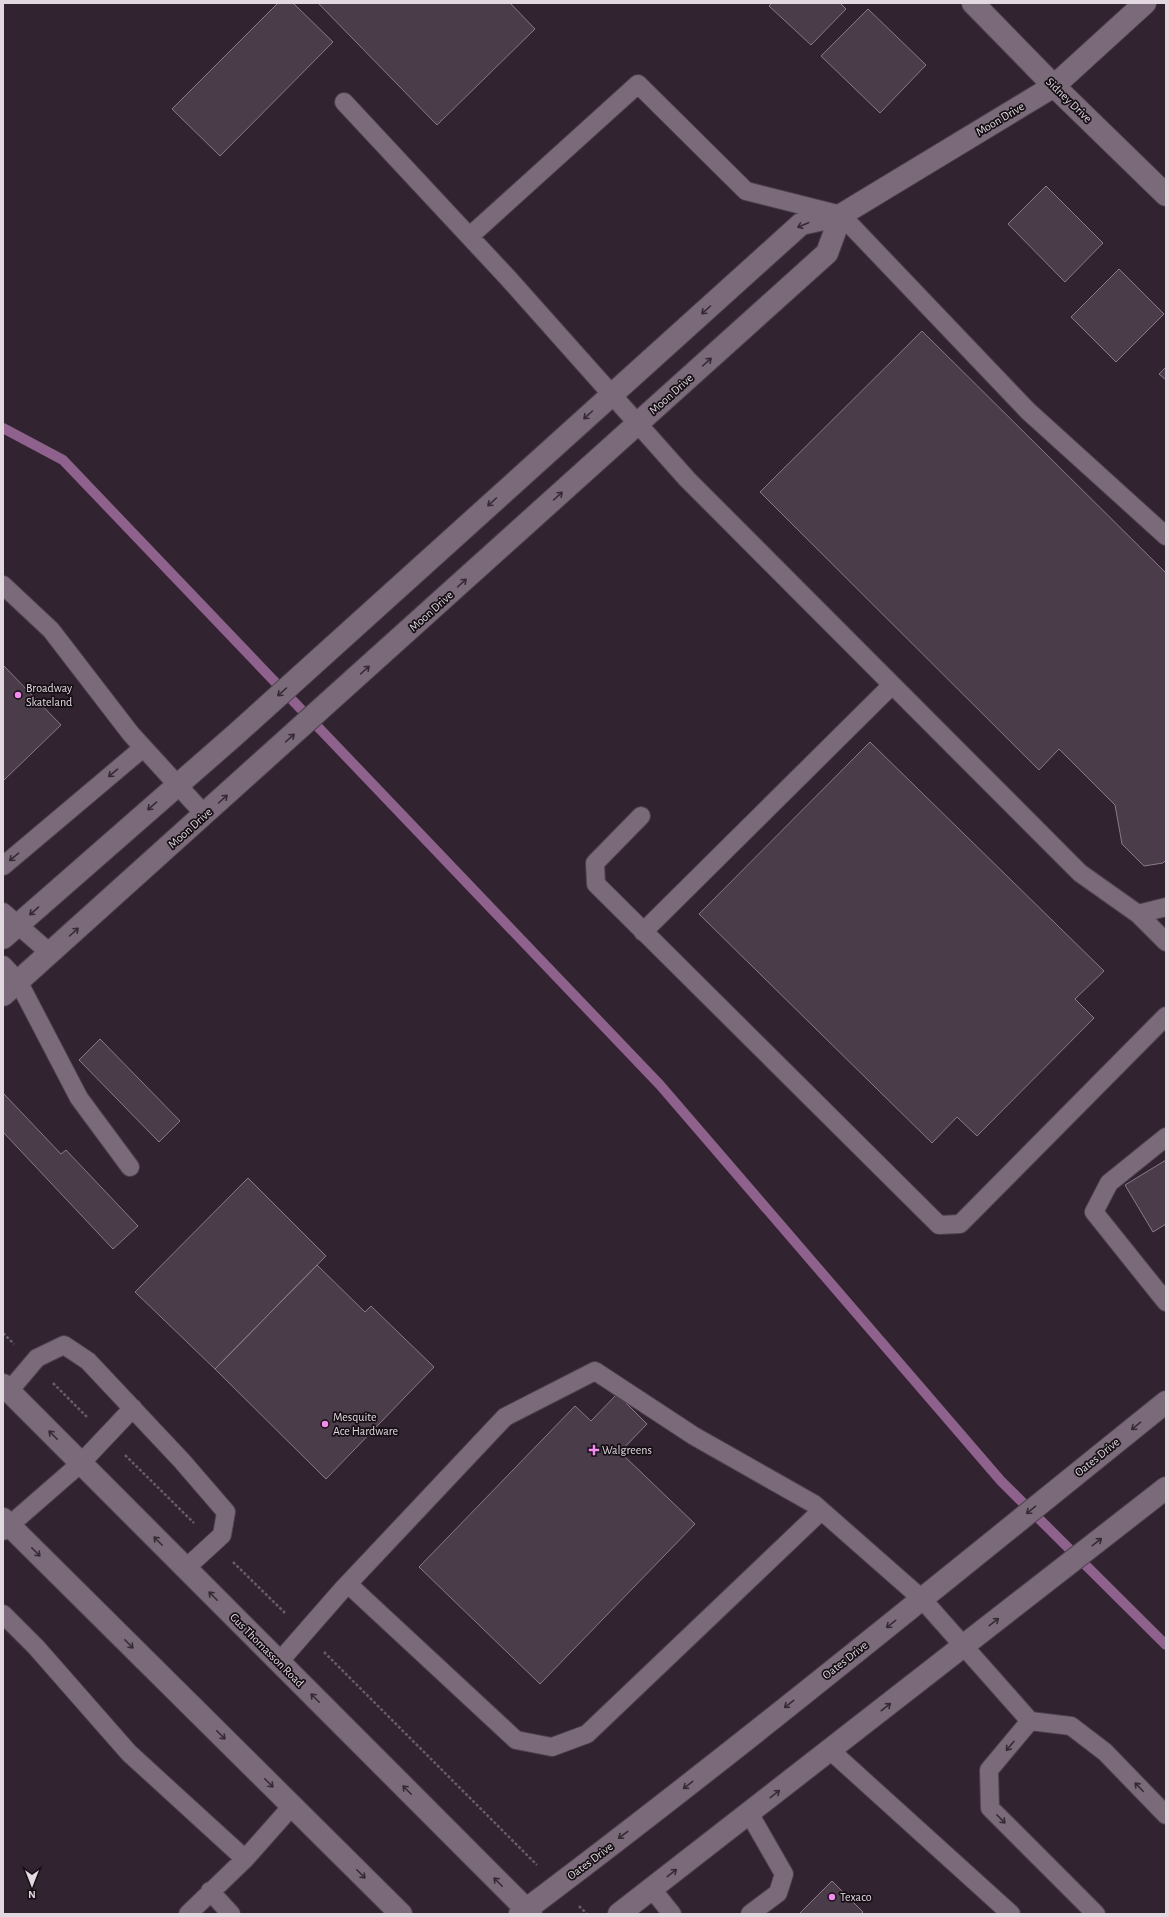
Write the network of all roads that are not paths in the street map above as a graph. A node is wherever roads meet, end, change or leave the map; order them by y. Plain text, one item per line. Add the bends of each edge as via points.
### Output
1 (973, 3) edge
2 (1145, 3) edge
3 (1054, 86) junction
4 (344, 102) dead end
5 (1166, 195) edge
6 (841, 215) junction
7 (470, 236) junction
8 (612, 394) junction
9 (638, 424) junction
10 (1166, 536) edge
11 (3, 585) edge
12 (892, 685) junction
13 (143, 748) junction
14 (176, 784) junction
15 (205, 815) junction
16 (641, 816) dead end
17 (3, 866) edge
18 (1166, 908) edge
19 (1138, 914) junction
20 (8, 925) edge
21 (643, 932) junction
22 (1166, 942) edge
23 (50, 953) junction
24 (3, 965) edge
25 (11, 988) edge
26 (1166, 1016) edge
27 (1166, 1137) edge
28 (130, 1167) dead end
29 (1166, 1302) edge
30 (6, 1388) edge
31 (1166, 1402) edge
32 (133, 1408) junction
33 (81, 1463) junction
34 (1166, 1488) edge
35 (821, 1511) junction
36 (5, 1525) edge
37 (186, 1568) junction
38 (348, 1584) junction
39 (922, 1599) junction
40 (3, 1614) edge
41 (963, 1646) junction
42 (279, 1662) junction
43 (1030, 1721) junction
44 (831, 1750) junction
45 (292, 1806) junction
46 (750, 1813) junction
47 (1166, 1815) edge
48 (245, 1859) junction
49 (652, 1888) junction
50 (210, 1891) junction
51 (526, 1913) edge
52 (188, 1914) edge
53 (231, 1914) edge
54 (401, 1914) edge
55 (619, 1914) edge
56 (672, 1914) edge
57 (750, 1914) edge
58 (1011, 1914) edge
59 (1096, 1914) edge

1 - 3 street, Sidney Drive
2 - 3 street, Moon Drive
3 - 5 street, Sidney Drive
3 - 6 street, Moon Drive
4 - 7 lane
6 - 7 lane via 746,191 638,84
6 -> 8 street, Moon Drive via 801,224
9 -> 6 street, Moon Drive via 827,253
6 - 10 lane via 1028,410
7 - 8 lane
8 - 9 lane
8 -> 14 street, Moon Drive via 234,735
9 - 12 lane via 687,479
15 -> 9 street, Moon Drive
11 - 13 lane via 51,630
12 - 19 lane via 1080,873
12 - 21 lane
13 - 14 lane
13 -> 17 lane
14 - 15 lane
14 -> 20 street, Moon Drive
23 -> 15 street, Moon Drive
16 - 21 lane via 595,864 596,884
18 - 19 lane
19 - 22 lane
20 - 23 lane
21 - 26 lane via 939,1225 960,1224
23 - 25 street, Moon Drive
24 - 25 lane
25 - 28 lane via 79,1098
27 - 29 lane via 1109,1183 1094,1212
30 - 32 lane via 37,1358 64,1345 88,1360
33 -> 30 street, Gus Thomasson Road
31 -> 39 street, Oates Drive
32 - 33 lane
32 - 37 lane via 226,1512 222,1535
33 - 36 lane
37 -> 33 street, Gus Thomasson Road
41 -> 34 street
35 - 38 lane via 814,1504 694,1436 595,1371 505,1417
35 - 38 lane via 586,1734 552,1747 516,1740
35 - 39 lane
36 -> 45 street
42 -> 37 street, Gus Thomasson Road
38 - 42 lane
39 - 41 lane
39 -> 51 street, Oates Drive
40 - 48 lane via 36,1647 129,1753
41 - 43 lane
44 -> 41 street
51 -> 42 street, Gus Thomasson Road
47 -> 43 lane via 1105,1752 1070,1726
43 -> 59 lane via 989,1770 990,1808
46 -> 44 street
44 - 58 lane
45 - 48 lane
45 -> 54 street
49 -> 46 street
46 - 57 lane via 784,1874 778,1893
48 - 50 lane
49 - 55 street
49 - 56 lane
50 - 52 lane
50 - 53 lane

